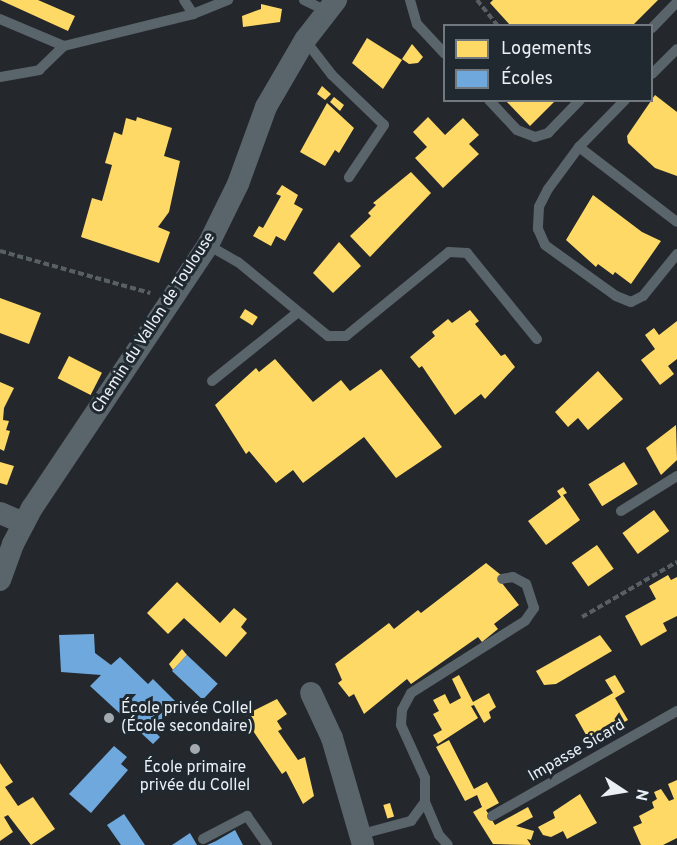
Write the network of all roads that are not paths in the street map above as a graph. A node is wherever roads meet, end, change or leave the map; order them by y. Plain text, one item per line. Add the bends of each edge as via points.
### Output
1 (184, 0) edge
2 (228, 0) edge
3 (304, 0) edge
4 (410, 0) edge
5 (677, 2) edge
6 (331, 6) edge
7 (193, 14) junction
8 (0, 19) edge
9 (653, 26) edge
10 (305, 40) junction
11 (64, 46) junction
12 (443, 52) edge
13 (674, 56) edge
14 (653, 72) edge
15 (0, 77) edge
16 (491, 102) edge
17 (578, 102) edge
18 (623, 102) edge
19 (579, 147) junction
20 (350, 177) dead end
21 (677, 222) edge
22 (208, 245) junction
23 (677, 254) edge
24 (298, 312) junction
25 (537, 339) dead end
26 (212, 381) dead end
27 (677, 476) edge
28 (621, 511) dead end
29 (0, 513) edge
30 (24, 523) junction
31 (502, 579) dead end
32 (0, 580) edge
33 (311, 693) dead end
34 (677, 711) edge
35 (425, 802) junction
36 (492, 816) dead end
37 (203, 839) dead end
38 (362, 839) edge
39 (267, 845) edge
40 (448, 845) edge

1 - 7 lane
2 - 7 lane
3 - 6 lane
4 - 12 lane via 417,24
5 - 9 lane
6 - 10 street, Chemin du Vallon de Toulouse
7 - 11 lane
8 - 11 lane
10 - 20 lane via 332,75 384,125
10 - 22 street, Chemin du Vallon de Toulouse via 266,107 238,184
11 - 15 lane via 39,70
13 - 14 lane
16 - 17 lane via 517,130 535,137 548,133
18 - 19 lane
19 - 21 lane
19 - 23 lane via 539,207 538,228 545,245 616,296 631,302 644,296
22 - 24 lane via 238,262
22 - 30 street, Chemin du Vallon de Toulouse
24 - 25 lane via 328,336 346,336 450,252 467,253
24 - 26 lane
27 - 28 lane
29 - 30 street
30 - 32 street, Chemin du Vallon de Toulouse
31 - 35 lane via 513,577 526,584 534,608 525,621 411,693 402,710 401,725 425,778
33 - 38 street via 332,738
34 - 36 lane, Impasse Sicard
35 - 38 lane via 411,821
35 - 40 lane via 439,835
37 - 39 lane via 247,816

